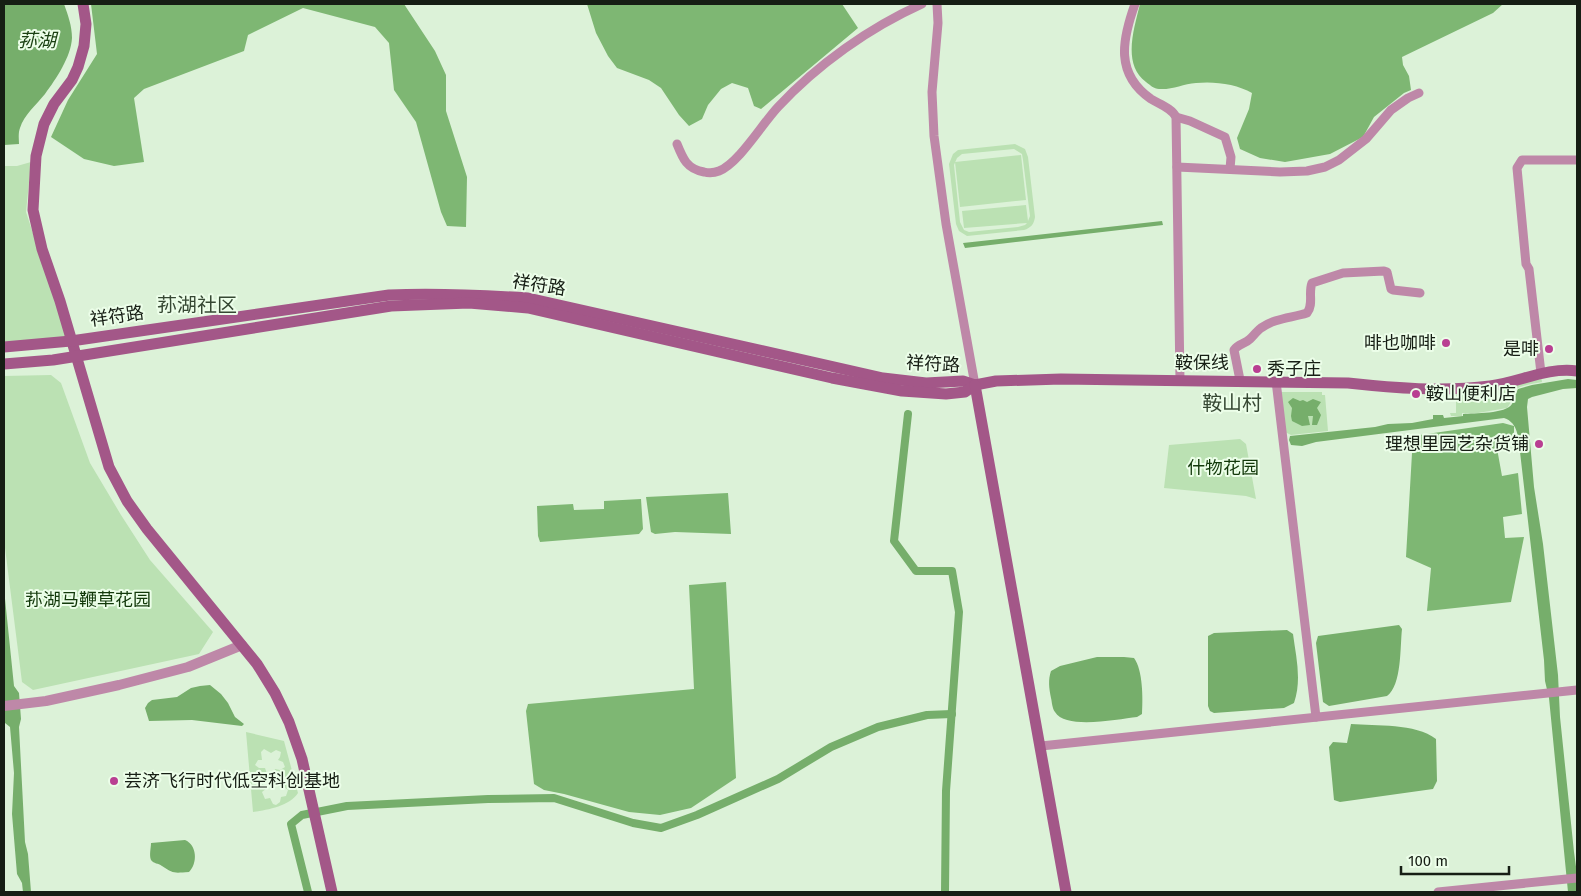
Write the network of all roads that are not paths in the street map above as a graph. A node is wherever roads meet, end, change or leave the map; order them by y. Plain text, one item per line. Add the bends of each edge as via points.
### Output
1 (82, 4) edge
2 (922, 4) edge
3 (937, 4) edge
4 (1135, 4) edge
5 (1419, 93) dead end
6 (1176, 117) junction
7 (677, 144) dead end
8 (1577, 160) edge
9 (1177, 166) junction
10 (1230, 169) junction
11 (1420, 293) dead end
12 (72, 340) junction
13 (4, 348) edge
14 (76, 356) junction
15 (4, 364) edge
16 (1577, 371) edge
17 (1540, 373) junction
18 (1180, 380) junction
19 (1240, 380) junction
20 (1276, 381) junction
21 (975, 385) junction
22 (242, 645) junction
23 (1577, 690) edge
24 (4, 706) edge
25 (1316, 717) junction
26 (1040, 746) junction
27 (1577, 878) edge
28 (332, 892) edge
29 (1066, 892) edge
30 (1438, 892) edge

1 - 12 main road via 86,24 84,46 75,73 44,124 36,156 33,210 42,249
2 - 7 street via 864,35 822,66 778,107 730,164 718,171 708,173 688,166
3 - 21 street via 932,92 934,136
4 - 6 street via 1125,43 1127,71 1138,88
5 - 10 street via 1391,110 1366,139 1325,167 1289,172
6 - 9 street
6 - 10 street via 1226,137
8 - 17 street via 1522,160 1517,168
9 - 10 street
9 - 18 street
11 - 19 street via 1392,290 1389,275 1384,271 1343,274 1312,283 1310,308 1306,313 1268,323 1235,347
12 - 13 main road, 祥符路
12 - 14 main road
12 - 21 main road, 祥符路 via 389,295 470,294 528,298 883,378 926,383 963,381
14 - 15 main road, 祥符路
14 - 21 main road, 祥符路 via 391,306 469,303 528,308 895,390 946,394 965,392
14 - 22 main road via 109,467 127,501
16 - 17 main road, 鞍保线
17 - 20 main road, 鞍保线 via 1492,386 1465,389
18 - 19 main road, 鞍保线
18 - 21 main road, 鞍保线 via 1061,379 996,381
19 - 20 main road, 鞍保线
20 - 25 street
21 - 26 main road
22 - 24 street via 188,667 118,685 46,701
22 - 28 main road via 276,693 289,722 302,759
23 - 25 street
25 - 26 street
26 - 29 main road
27 - 30 street

